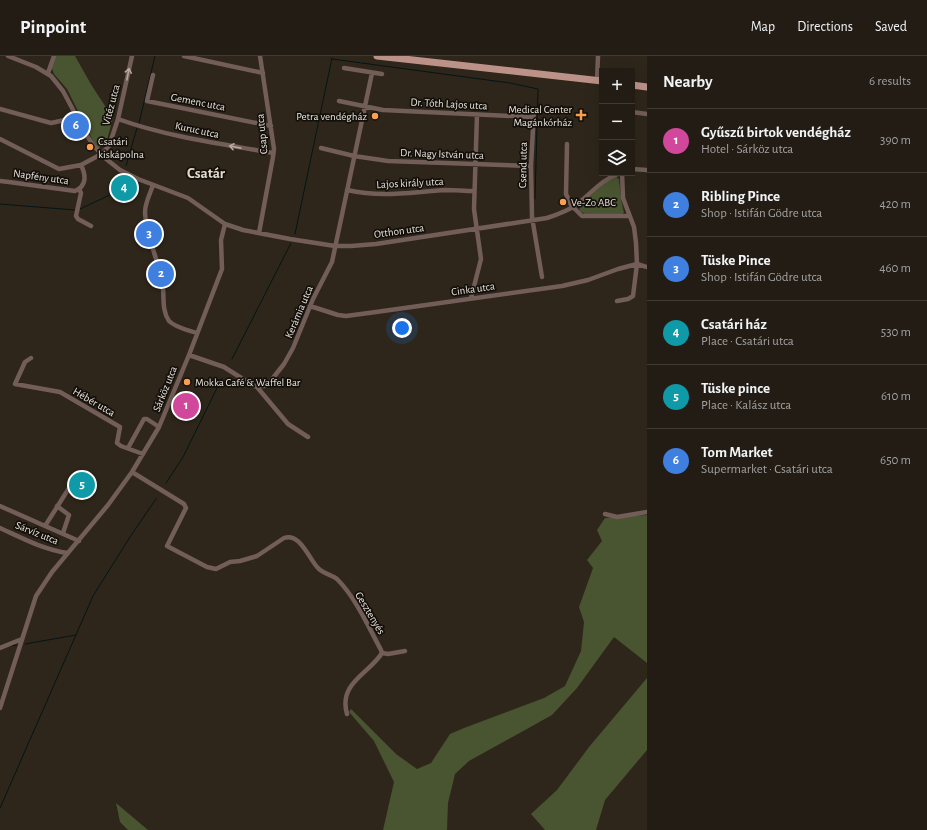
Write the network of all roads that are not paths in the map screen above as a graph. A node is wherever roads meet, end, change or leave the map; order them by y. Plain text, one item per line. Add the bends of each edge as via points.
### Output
1 (10, 56) edge
2 (54, 56) edge
3 (132, 56) edge
4 (184, 56) edge
5 (260, 56) edge
6 (377, 56) edge
7 (598, 56) edge
8 (344, 68) dead end
9 (48, 73) junction
10 (263, 73) junction
11 (372, 73) junction
12 (382, 74) dead end
13 (153, 76) dead end
14 (599, 81) edge
15 (635, 86) edge
16 (647, 88) edge
17 (339, 101) dead end
18 (364, 107) junction
19 (0, 109) edge
20 (534, 110) dead end
21 (635, 112) edge
22 (76, 114) junction
23 (647, 114) edge
24 (477, 115) junction
25 (533, 117) junction
26 (118, 119) junction
27 (271, 126) junction
28 (0, 138) edge
29 (567, 144) dead end
30 (321, 148) dead end
31 (273, 153) junction
32 (101, 154) junction
33 (354, 156) junction
34 (81, 165) junction
35 (475, 165) junction
36 (531, 166) junction
37 (635, 169) edge
38 (647, 170) edge
39 (614, 176) edge
40 (621, 176) edge
41 (0, 181) edge
42 (153, 185) junction
43 (79, 189) junction
44 (347, 190) junction
45 (474, 191) junction
46 (573, 207) junction
47 (629, 216) junction
48 (532, 220) junction
49 (225, 224) junction
50 (91, 226) dead end
51 (476, 229) junction
52 (259, 233) junction
53 (335, 246) junction
54 (637, 264) junction
55 (647, 267) edge
56 (542, 277) dead end
57 (470, 298) junction
58 (617, 301) dead end
59 (310, 306) junction
60 (197, 333) junction
61 (189, 355) junction
62 (31, 358) dead end
63 (257, 387) junction
64 (159, 427) junction
65 (308, 437) dead end
66 (128, 448) junction
67 (143, 454) junction
68 (132, 472) junction
69 (76, 477) dead end
70 (0, 506) edge
71 (57, 506) junction
72 (647, 512) edge
73 (605, 514) dead end
74 (45, 526) junction
75 (0, 528) edge
76 (63, 533) junction
77 (79, 541) junction
78 (68, 553) junction
79 (22, 639) junction
80 (0, 648) edge
81 (405, 651) dead end
82 (382, 653) junction
83 (0, 708) edge
84 (347, 714) dead end

1 - 9 street
2 - 9 street
26 -> 3 street, Vitéz utca
4 - 10 street
5 - 10 street, Csap utca
6 - 14 main road
7 - 14 street
8 - 11 street
9 - 22 street, Otthon utca via 63,91
10 - 27 street, Csap utca
11 - 12 street
11 - 18 street, Kerámia utca
13 - 27 street, Gemenc utca via 147,101
15 - 16 main road
17 - 18 street
18 - 24 street, Dr. Tóth Lajos utca
18 - 33 street, Kerámia utca
19 - 22 street via 51,123
20 - 25 street, Csend utca
21 - 23 street
22 - 32 street, Otthon utca via 87,136
24 - 25 street, Dr. Tóth Lajos utca
24 - 35 street
25 - 36 street, Csend utca
31 -> 26 street, Kuruc utca via 142,127
26 - 32 street, Vitéz utca via 109,146
27 - 31 street, Csap utca
28 - 34 street via 59,169
29 - 46 street via 566,194
30 - 33 street
31 - 52 street, Csap utca
32 - 34 street
32 - 42 street, Otthon utca via 120,170
33 - 35 street, Dr. Nagy István utca via 388,161
33 - 44 street, Kerámia utca
34 - 43 street, Napfény utca via 85,178
35 - 36 street, Dr. Nagy István utca
35 - 45 street
36 - 48 street, Csend utca
37 - 38 street
39 - 46 street, Otthon utca via 605,180
40 - 47 street via 623,198
41 - 43 street, Napfény utca via 68,191
42 - 49 street, Otthon utca via 188,198
42 - 60 street via 145,210 166,314 177,326
43 - 50 street, Napfény utca via 81,193 76,216
44 - 45 street, Lajos király utca via 385,195 448,190
44 - 53 street, Kerámia utca
45 - 51 street
46 - 47 street via 582,216
46 - 48 street, Otthon utca via 553,216
47 - 54 street via 634,227
48 - 51 street, Otthon utca
48 - 56 street, Csend utca
49 - 52 street, Otthon utca
49 - 60 street, Sárköz utca via 221,240 222,269
51 - 53 street, Otthon utca via 376,244
51 - 57 street via 480,259
52 - 53 street, Otthon utca
53 - 59 street, Kerámia utca via 332,262
54 - 55 street
54 - 57 street, Cinka utca via 562,286
54 - 58 street via 633,296
57 - 59 street, Cinka utca via 346,316 330,314
59 - 63 street, Kerámia utca via 284,364 269,384
60 - 61 street, Sárköz utca
61 - 63 street via 224,367
61 - 64 street, Sárköz utca
62 - 66 street, Hébér utca via 25,362 16,384 54,390 67,396 120,427 117,443
63 - 65 street via 288,424
64 - 66 street via 147,419 144,420
64 - 67 street, Sárköz utca
66 - 67 street
67 - 68 street, Sárköz utca
68 - 77 street, Sárköz utca
68 - 82 street, Gesztenyés via 184,504 186,508 167,546 207,567 216,569 230,562 257,556 289,536 296,539 317,568 337,579 351,596
69 - 71 street
70 - 74 street
71 - 74 street
71 - 76 street via 69,515
72 - 73 street via 617,517
74 - 76 street
75 - 78 street, Sárvíz utca via 38,545
76 - 77 street
77 - 78 street, Sárköz utca
78 - 79 street, Sárköz utca via 36,596
79 - 80 street
79 - 83 street, Sárköz utca
81 - 82 street
82 - 84 street via 346,695

